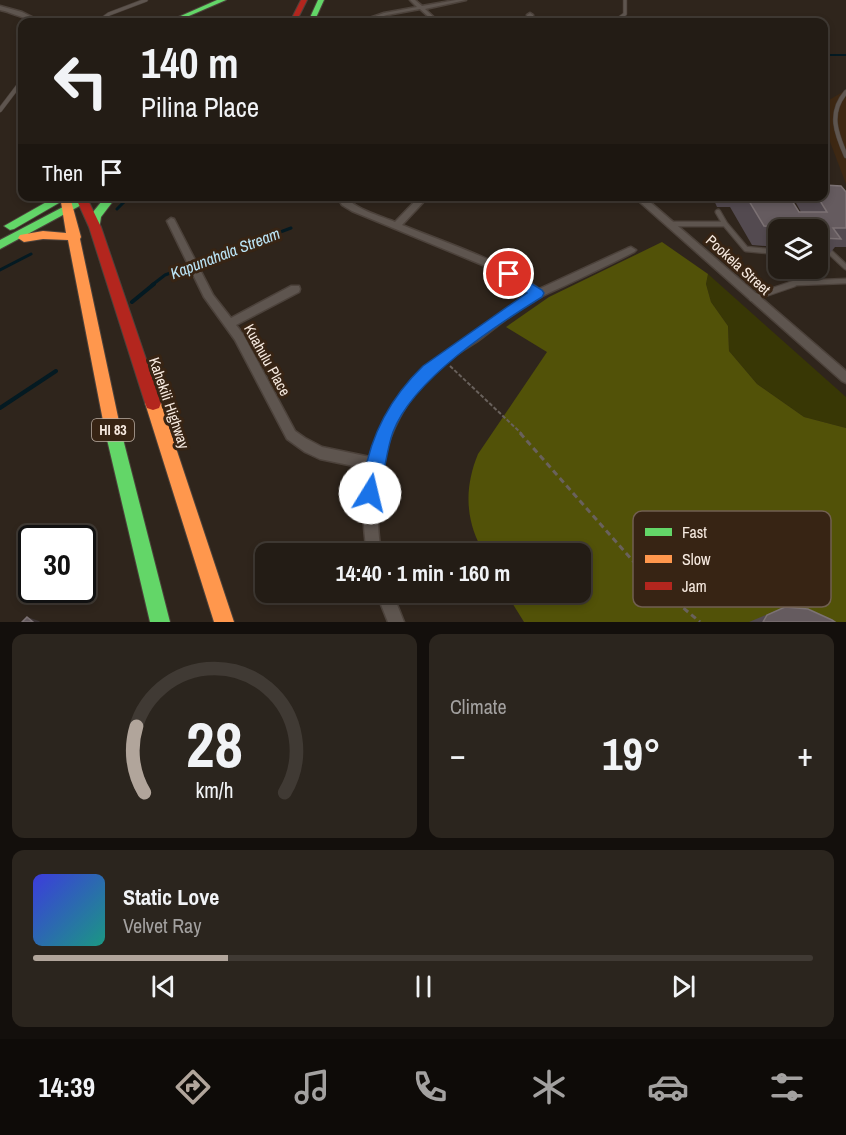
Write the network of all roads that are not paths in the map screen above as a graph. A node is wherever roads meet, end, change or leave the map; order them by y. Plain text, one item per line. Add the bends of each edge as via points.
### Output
1 (146, 0) edge
2 (223, 0) edge
3 (304, 0) edge
4 (321, 0) edge
5 (412, 0) edge
6 (464, 0) edge
7 (625, 0) edge
8 (0, 8) edge
9 (422, 8) junction
10 (530, 15) dead end
11 (31, 18) edge
12 (104, 18) edge
13 (180, 18) edge
14 (295, 18) edge
15 (313, 18) edge
16 (374, 18) edge
17 (433, 18) edge
18 (530, 18) edge
19 (620, 18) edge
20 (18, 86) edge
21 (846, 92) edge
22 (0, 110) edge
23 (846, 156) edge
24 (64, 201) edge
25 (65, 201) edge
26 (66, 201) edge
27 (86, 201) edge
28 (108, 201) edge
29 (345, 201) edge
30 (420, 201) edge
31 (643, 201) edge
32 (718, 212) dead end
33 (171, 221) dead end
34 (670, 224) junction
35 (725, 224) junction
36 (396, 226) junction
37 (94, 227) junction
38 (0, 231) edge
39 (75, 237) junction
40 (0, 246) edge
41 (631, 250) dead end
42 (768, 252) edge
43 (828, 253) edge
44 (846, 267) edge
45 (846, 281) edge
46 (295, 289) dead end
47 (537, 293) junction
48 (752, 298) junction
49 (229, 324) junction
50 (846, 378) edge
51 (375, 464) junction
52 (373, 543) edge
53 (388, 603) edge
54 (160, 622) edge
55 (224, 622) edge
56 (396, 622) edge

1 - 12 lane
2 - 13 main road
3 - 14 main road
4 - 15 main road
5 - 9 street
6 - 9 street
7 - 19 lane via 625,14
8 - 11 street
9 - 16 street
9 - 17 street
10 - 18 street
20 - 22 lane
21 - 23 lane via 836,104 833,120
24 - 38 main road
25 - 40 main road
26 - 39 main road
27 - 37 main road, Kahekili Highway / HI 83
28 - 37 main road via 95,217
29 - 36 street
30 - 36 street
31 - 34 street, Pookela Street
32 - 35 lane
33 - 49 street, Kuahulu Place via 209,297
34 - 35 lane
34 - 48 street, Pookela Street
35 - 42 lane via 740,247
36 - 47 street via 493,266
37 - 55 main road, Kahekili Highway / HI 83
39 - 40 main road via 36,235
39 - 54 main road, HI 83 via 129,503
41 - 47 street
43 - 44 lane
45 - 48 lane via 796,283
46 - 49 street
47 - 51 street via 428,370 404,397 385,431
48 - 50 street, Pookela Street
49 - 51 street, Kuahulu Place via 291,435 321,454
51 - 52 street via 369,517
53 - 56 street

